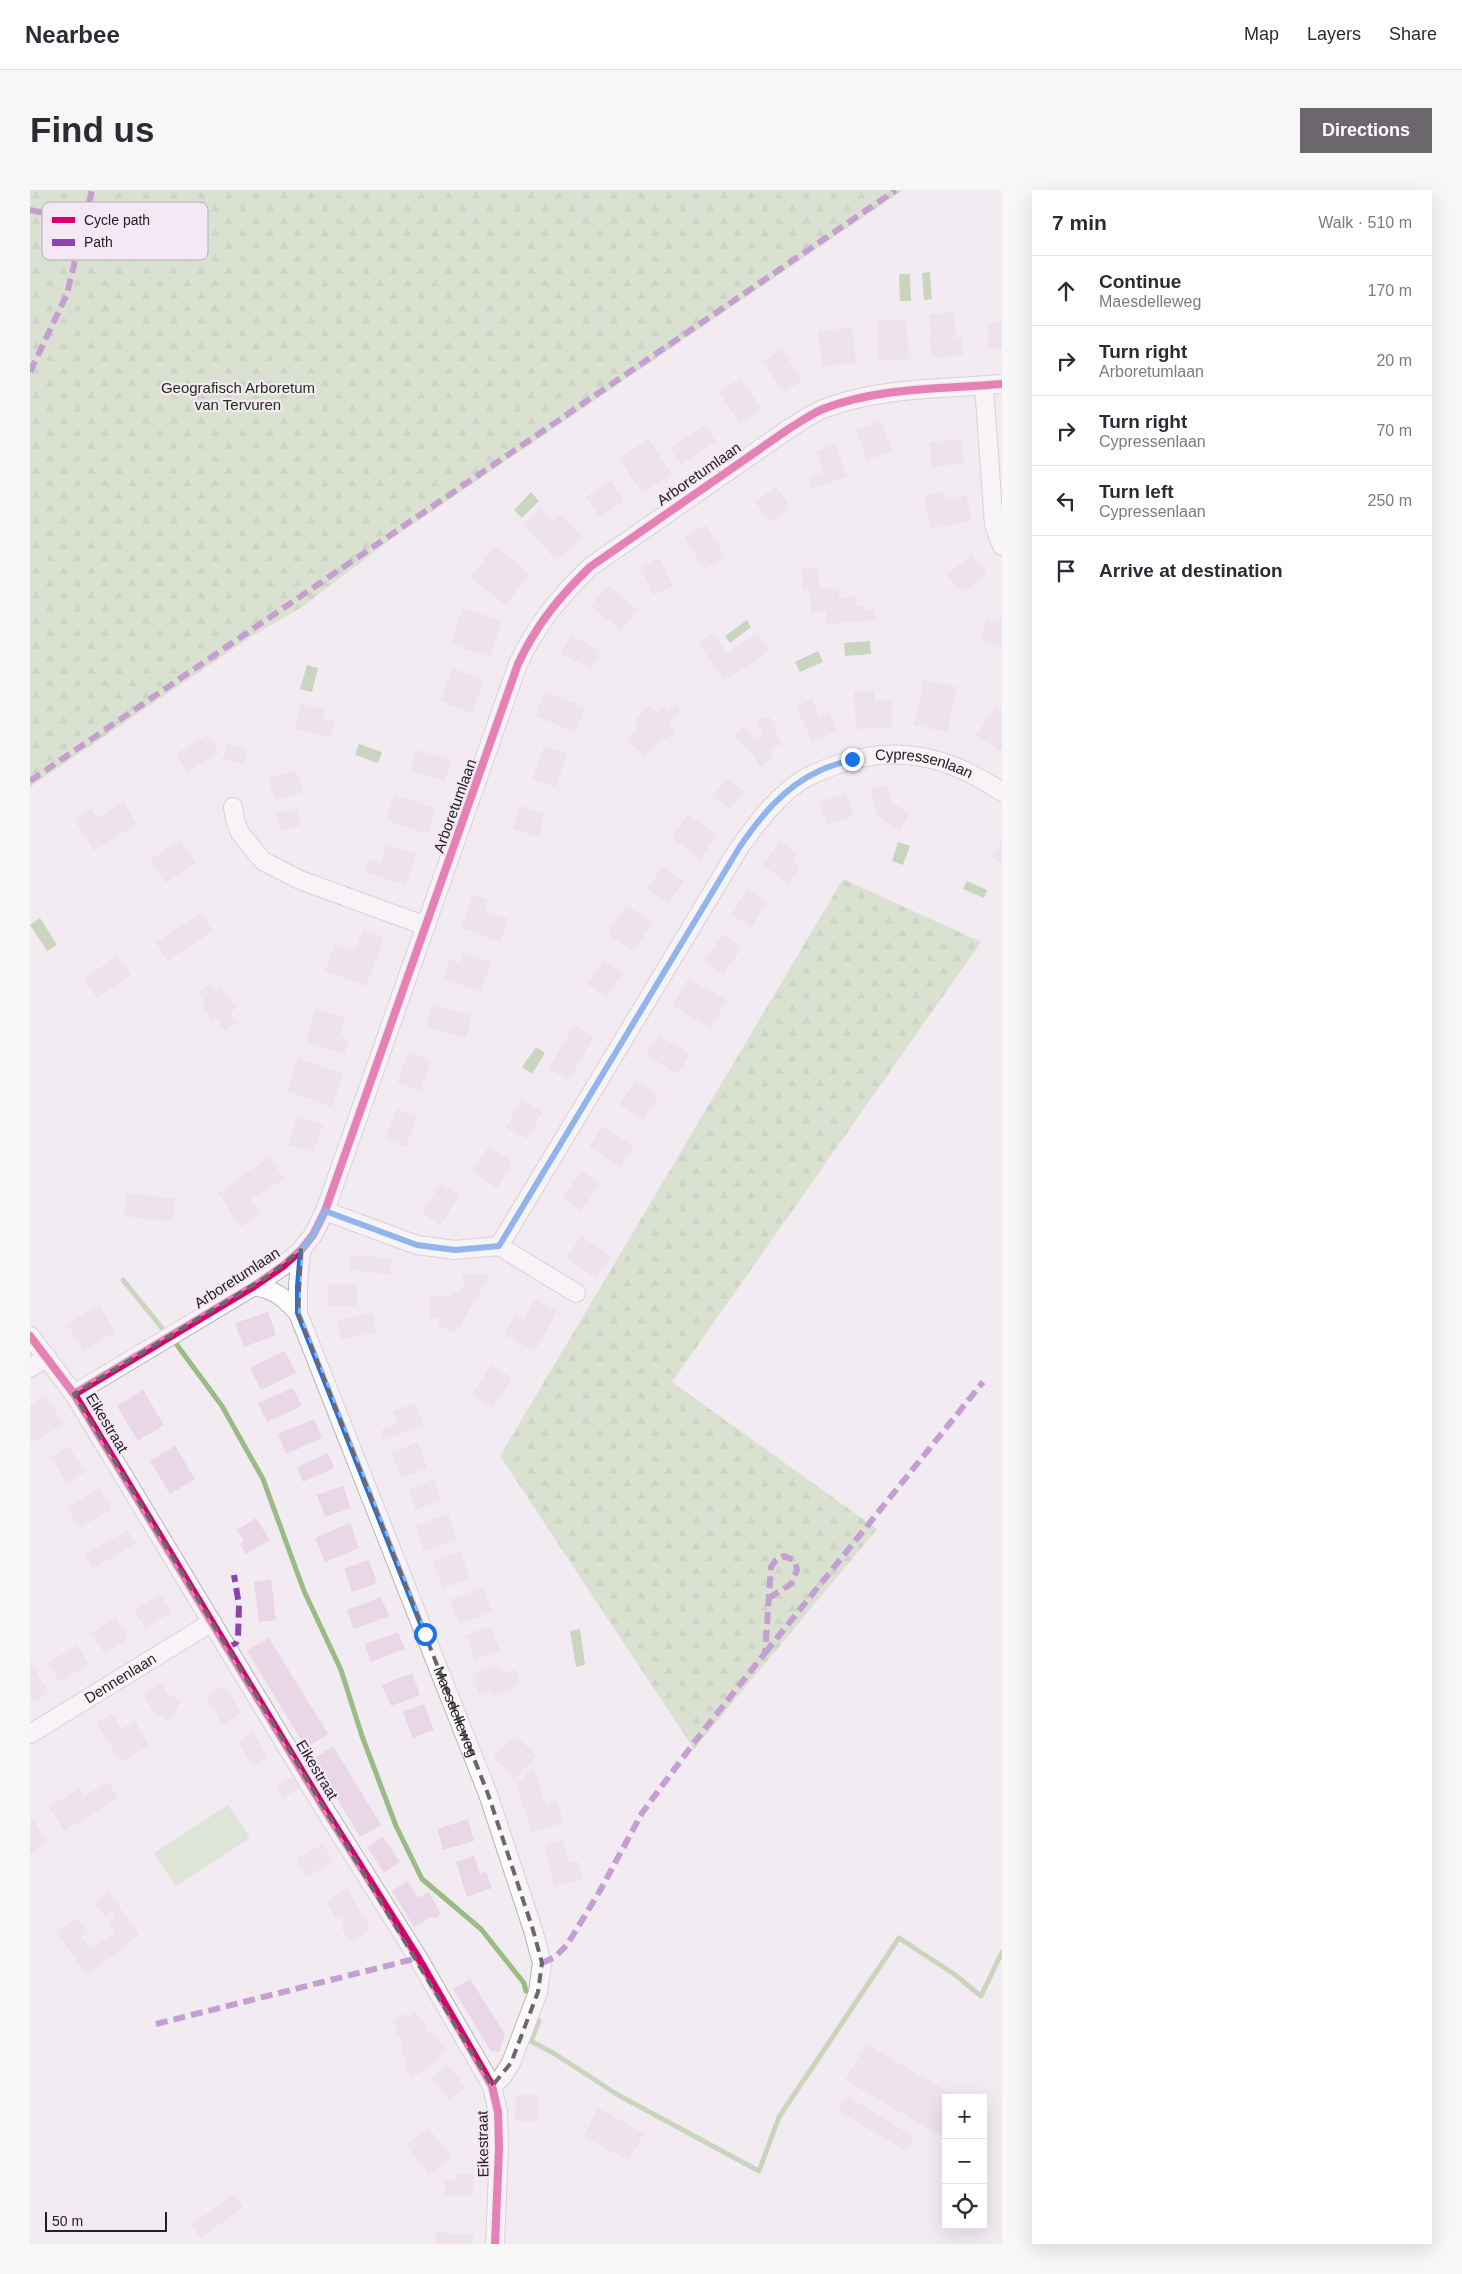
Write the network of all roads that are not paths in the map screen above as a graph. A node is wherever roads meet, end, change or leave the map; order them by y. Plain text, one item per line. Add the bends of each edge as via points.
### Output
1 (1002, 384) edge
2 (984, 386) junction
3 (1002, 546) edge
4 (1002, 792) edge
5 (233, 807) dead end
6 (426, 926) junction
7 (325, 1211) junction
8 (499, 1246) junction
9 (301, 1250) junction
10 (254, 1286) junction
11 (576, 1293) dead end
12 (298, 1313) junction
13 (30, 1336) edge
14 (47, 1357) junction
15 (30, 1368) edge
16 (74, 1394) junction
17 (212, 1622) junction
18 (30, 1734) edge
19 (492, 2086) junction
20 (495, 2244) edge

1 - 2 street, Arboretumlaan
2 - 3 street via 994,525
2 - 6 street, Arboretumlaan via 888,393 822,410 782,434 590,567 565,591 530,638 518,664
4 - 8 street, Cypressenlaan via 976,775 949,764 919,756 887,754 852,759 819,771 792,787 760,818 739,848
5 - 6 street via 240,833 262,861 300,880
6 - 7 street, Arboretumlaan
7 - 8 street via 417,1245 455,1250
7 - 9 street, Arboretumlaan
8 - 11 street
9 - 10 street, Arboretumlaan
9 - 12 street, Maesdelleweg
10 - 12 street, Maesdelleweg via 271,1289
10 - 16 street, Arboretumlaan
12 - 19 street, Maesdelleweg via 488,1794 542,1963 538,1992 512,2063
13 - 14 street, Eikestraat
14 - 15 street
14 - 16 street, Eikestraat
16 - 17 street, Eikestraat
17 - 18 street, Dennenlaan
17 - 19 street, Eikestraat via 418,1958
19 - 20 street, Eikestraat via 498,2112 499,2148

